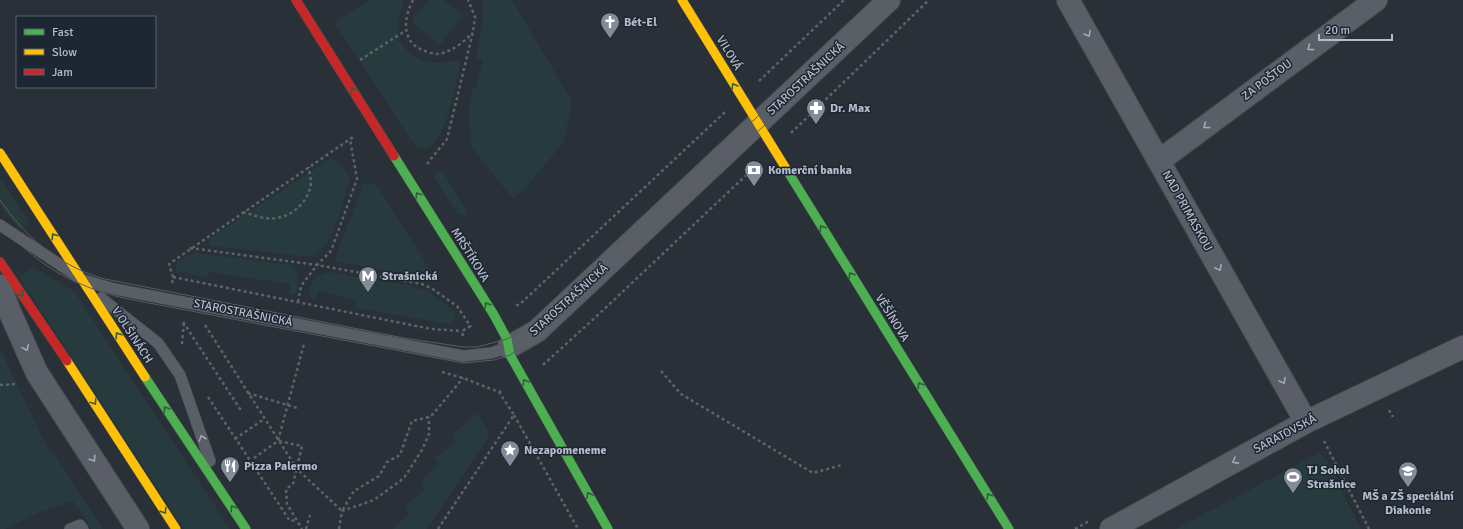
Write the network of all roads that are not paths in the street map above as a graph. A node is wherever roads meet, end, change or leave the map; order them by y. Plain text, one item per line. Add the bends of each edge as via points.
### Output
1 (296, 0) edge
2 (682, 0) edge
3 (890, 0) edge
4 (1068, 0) edge
5 (1376, 0) edge
6 (756, 122) junction
7 (0, 153) edge
8 (1159, 161) junction
9 (0, 225) edge
10 (0, 262) edge
11 (86, 284) junction
12 (0, 286) edge
13 (509, 347) junction
14 (1463, 348) edge
15 (1306, 422) junction
16 (219, 488) junction
17 (70, 529) edge
18 (83, 529) edge
19 (138, 529) edge
20 (176, 529) edge
21 (246, 529) edge
22 (608, 529) edge
23 (1009, 529) edge
24 (1111, 529) edge

13 -> 1 street, MRŠTÍKOVA via 494,315
6 -> 2 street, VILOVÁ
3 - 6 street, STAROSTRAŠNICKÁ
4 -> 8 street, NAD PRIMASKOU
5 -> 8 street, ZA POŠTOU
6 - 13 street, STAROSTRAŠNICKÁ via 537,331
23 -> 6 street, VĚŠÍNOVA
11 -> 7 street, V OLŠINÁCH
8 -> 15 street, NAD PRIMASKOU
9 - 11 lane
10 -> 20 street
11 - 13 lane, STAROSTRAŠNICKÁ via 463,356 491,353
16 -> 11 street, V OLŠINÁCH
16 -> 11 lane via 180,375 158,343
12 -> 19 street via 37,373
22 -> 13 street, MRŠTÍKOVA via 510,355
14 - 15 street, SARATOVSKÁ
15 -> 24 street, SARATOVSKÁ
21 -> 16 street, V OLŠINÁCH
17 - 18 lane via 80,525

